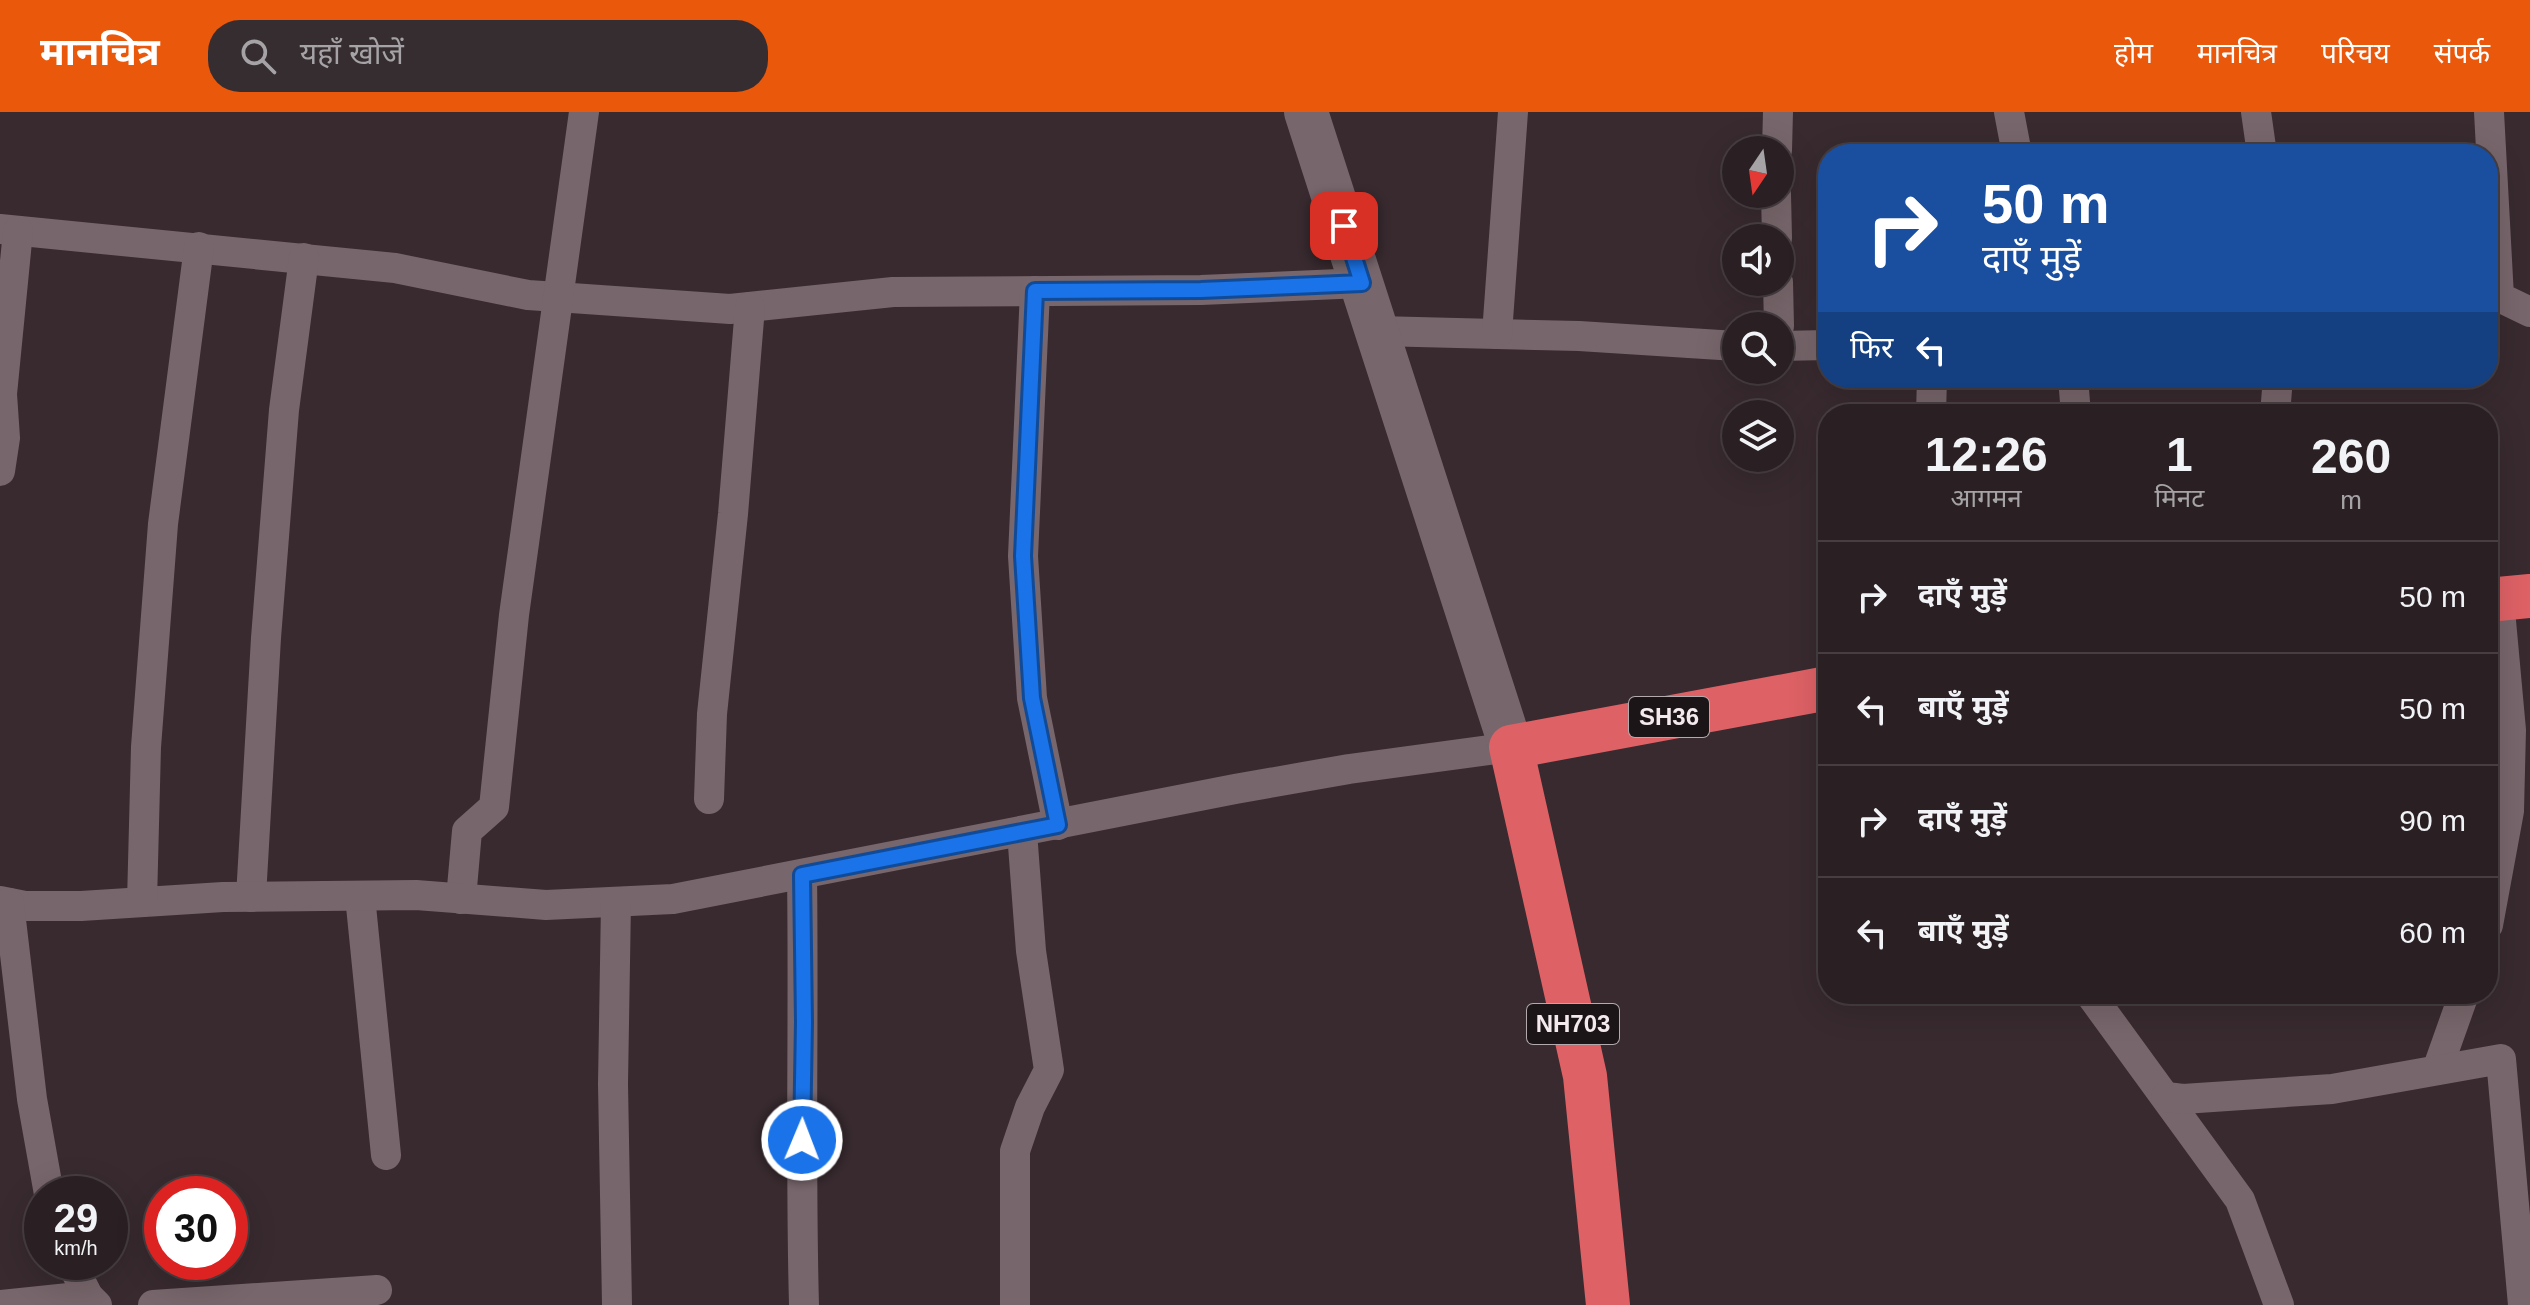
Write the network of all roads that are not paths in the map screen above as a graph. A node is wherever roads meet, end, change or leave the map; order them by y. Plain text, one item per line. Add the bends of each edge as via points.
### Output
1 (584, 112) edge
2 (1306, 112) edge
3 (1513, 112) edge
4 (1778, 112) edge
5 (2009, 112) edge
6 (2256, 112) edge
7 (2489, 112) edge
8 (1777, 136) edge
9 (2015, 144) edge
10 (2261, 144) edge
11 (2491, 144) edge
12 (9, 230) edge
13 (199, 247) junction
14 (304, 258) junction
15 (2498, 278) edge
16 (1362, 283) junction
17 (1035, 291) junction
18 (560, 297) junction
19 (750, 307) junction
20 (2530, 312) edge
21 (1378, 331) junction
22 (1497, 334) junction
23 (1722, 345) edge
24 (1818, 345) edge
25 (1794, 346) edge
26 (0, 471) edge
27 (2506, 598) edge
28 (1818, 690) edge
29 (1511, 747) junction
30 (709, 799) dead end
31 (1058, 825) junction
32 (1022, 832) junction
33 (2498, 871) edge
34 (802, 875) junction
35 (360, 896) junction
36 (251, 897) junction
37 (461, 899) junction
38 (4, 902) edge
39 (142, 902) junction
40 (616, 902) junction
41 (2097, 1004) edge
42 (2460, 1004) edge
43 (2437, 1070) junction
44 (2166, 1097) junction
45 (386, 1155) dead end
46 (46, 1176) edge
47 (81, 1280) edge
48 (377, 1290) dead end
49 (93, 1300) edge
50 (0, 1305) edge
51 (153, 1305) edge
52 (617, 1305) edge
53 (804, 1305) edge
54 (1015, 1305) edge
55 (1608, 1305) edge
56 (2279, 1305) edge
57 (2523, 1305) edge

1 - 18 street
2 - 16 street
3 - 22 street
4 - 8 street
5 - 9 street
6 - 10 street
7 - 11 street
12 - 13 street
12 - 26 street
13 - 14 street
13 - 39 street via 163,524 146,747
14 - 18 street
14 - 36 street via 284,410
15 - 20 street via 2499,297
16 - 17 street
16 - 21 street
17 - 19 street via 893,292
17 - 31 street via 1023,556 1032,698
18 - 19 street
18 - 37 street via 514,615 494,807 467,831
19 - 30 street via 712,714
21 - 22 street
21 - 29 street
22 - 23 street
24 - 25 street
27 - 33 street via 2509,811
28 - 29 highway, SH36
29 - 31 street via 1349,769
29 - 55 highway, NH703 via 1585,1076
31 - 32 street
32 - 34 street
32 - 54 street via 1031,951 1049,1070 1015,1151
34 - 40 street via 673,899
34 - 53 street
35 - 36 street
35 - 37 street
35 - 45 street
36 - 39 street
37 - 40 street via 546,905
38 - 39 street
38 - 46 street
40 - 52 street
41 - 44 street
42 - 43 street
43 - 44 street via 2332,1089
43 - 57 street via 2501,1059
44 - 56 street via 2240,1200
47 - 49 street
48 - 51 street
49 - 50 street

